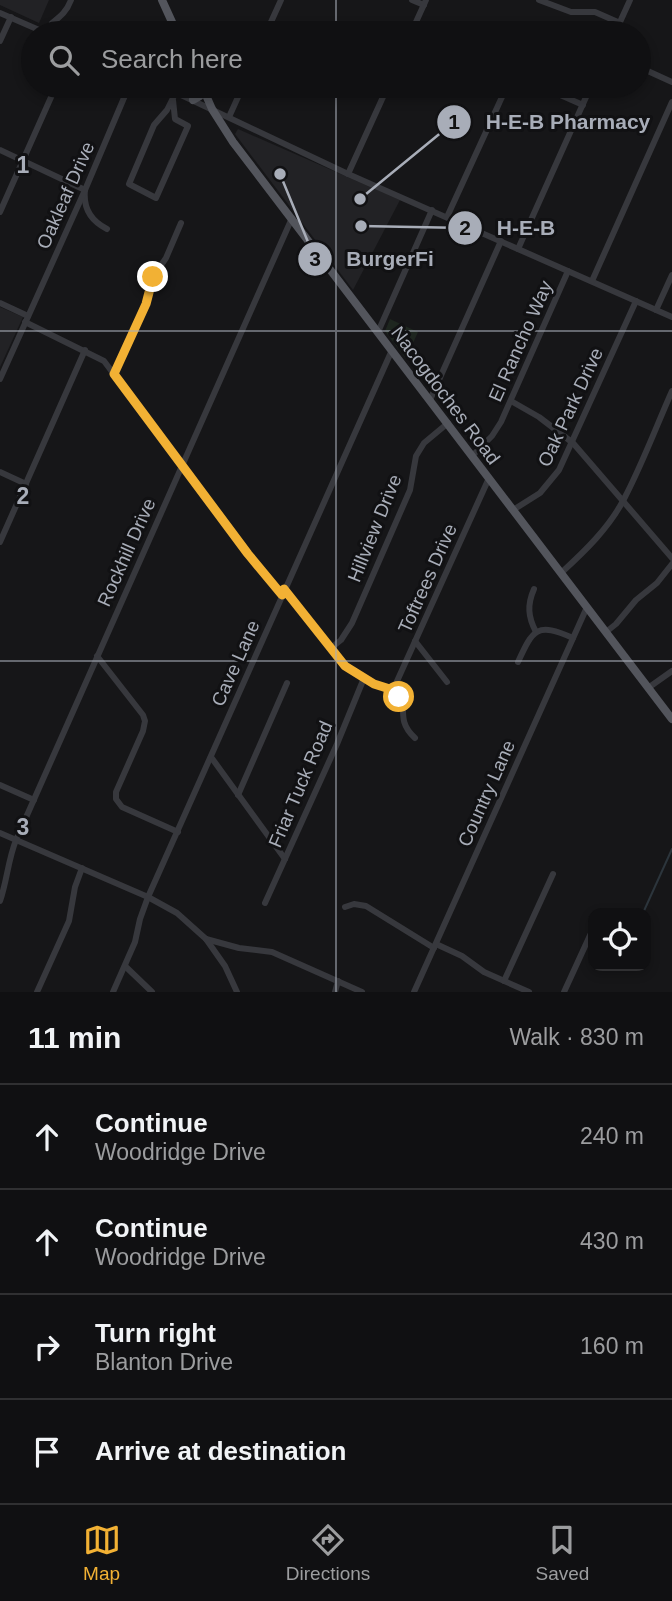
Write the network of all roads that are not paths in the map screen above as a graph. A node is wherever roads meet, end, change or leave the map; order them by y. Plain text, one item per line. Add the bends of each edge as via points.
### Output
1 (71, 0) edge
2 (162, 0) edge
3 (281, 0) edge
4 (412, 0) edge
5 (539, 0) edge
6 (630, 0) edge
7 (425, 3) edge
8 (0, 13) edge
9 (11, 18) junction
10 (54, 21) edge
11 (172, 21) edge
12 (271, 21) edge
13 (417, 21) edge
14 (615, 21) edge
15 (621, 21) edge
16 (21, 22) edge
17 (0, 41) edge
18 (651, 72) edge
19 (672, 82) edge
20 (51, 98) edge
21 (124, 98) edge
22 (174, 98) edge
23 (175, 98) edge
24 (184, 98) edge
25 (196, 98) edge
26 (207, 98) edge
27 (238, 98) edge
28 (383, 98) edge
29 (501, 98) edge
30 (567, 98) edge
31 (586, 98) edge
32 (193, 100) junction
33 (672, 102) edge
34 (583, 105) junction
35 (212, 109) junction
36 (229, 117) junction
37 (0, 150) edge
38 (23, 161) junction
39 (348, 174) junction
40 (85, 190) junction
41 (432, 210) junction
42 (0, 212) edge
43 (447, 217) junction
44 (292, 218) junction
45 (181, 223) dead end
46 (107, 229) dead end
47 (501, 241) junction
48 (518, 249) junction
49 (568, 271) junction
50 (672, 275) edge
51 (592, 281) junction
52 (636, 301) junction
53 (0, 303) edge
54 (656, 310) junction
55 (672, 317) edge
56 (27, 319) junction
57 (378, 332) junction
58 (85, 350) junction
59 (392, 350) junction
60 (114, 374) junction
61 (0, 379) edge
62 (672, 391) edge
63 (430, 400) junction
64 (511, 401) junction
65 (448, 424) junction
66 (573, 443) junction
67 (472, 456) junction
68 (182, 464) junction
69 (0, 472) edge
70 (489, 478) junction
71 (26, 484) junction
72 (623, 501) junction
73 (513, 510) junction
74 (0, 542) edge
75 (672, 558) edge
76 (672, 564) edge
77 (561, 573) junction
78 (534, 589) dead end
79 (283, 592) junction
80 (587, 607) junction
81 (537, 632) junction
82 (606, 632) junction
83 (573, 638) junction
84 (415, 641) junction
85 (331, 648) junction
86 (97, 656) junction
87 (518, 662) dead end
88 (672, 671) edge
89 (364, 678) junction
90 (447, 682) dead end
91 (287, 683) dead end
92 (648, 688) junction
93 (393, 690) junction
94 (672, 719) edge
95 (415, 738) dead end
96 (211, 757) junction
97 (0, 785) edge
98 (238, 795) junction
99 (34, 800) junction
100 (178, 832) junction
101 (0, 833) edge
102 (16, 840) junction
103 (285, 859) junction
104 (82, 868) junction
105 (553, 874) dead end
106 (148, 897) junction
107 (0, 901) edge
108 (265, 903) dead end
109 (345, 907) dead end
110 (206, 939) junction
111 (588, 940) edge
112 (435, 946) junction
113 (125, 966) junction
114 (338, 981) junction
115 (505, 981) junction
116 (37, 992) edge
117 (113, 992) edge
118 (152, 992) edge
119 (237, 992) edge
120 (335, 992) edge
121 (362, 992) edge
122 (414, 992) edge
123 (529, 992) edge
124 (564, 992) edge

1 - 10 street
2 - 11 main road
3 - 12 street
4 - 7 street
5 - 14 street
6 - 15 street
7 - 13 street
8 - 9 street
9 - 16 street
9 - 17 street
18 - 19 street
20 - 38 street
21 - 40 street, Oakleaf Drive
22 - 23 street via 154,125 129,184 156,198 188,126 175,119
24 - 32 street
25 - 32 main road
26 - 35 main road, Nacogdoches Road
27 - 36 street
28 - 39 street
29 - 43 street
30 - 34 street
31 - 34 street
32 - 35 street
33 - 51 street
34 - 48 street
35 - 36 street
35 - 44 main road, Nacogdoches Road
36 - 39 street
37 - 38 street
38 - 40 street
38 - 42 street
39 - 41 street
40 - 46 street via 88,213
40 - 56 street, Oakleaf Drive
41 - 43 street
41 - 57 street
43 - 47 street
44 - 57 main road, Nacogdoches Road
44 - 68 street, Rockhill Drive
45 - 60 street via 153,277 146,304
47 - 48 street
47 - 63 street
48 - 49 street
49 - 51 street
49 - 64 street, El Rancho Way
50 - 54 street
51 - 52 street
52 - 54 street
52 - 66 street, Oak Park Drive
53 - 56 street
54 - 55 street
56 - 58 street
56 - 61 street, Oakleaf Drive
57 - 59 main road, Nacogdoches Road
58 - 60 street via 104,361
58 - 71 street
59 - 63 main road, Nacogdoches Road
59 - 79 street, Cave Lane
60 - 68 street
62 - 72 street
63 - 65 main road, Nacogdoches Road
64 - 66 street
64 - 67 street, El Rancho Way via 492,436
65 - 67 main road, Nacogdoches Road
65 - 85 street, Hillview Drive via 419,449 410,490 352,623
66 - 72 street
66 - 73 street, Oak Park Drive via 547,486
67 - 70 main road, Nacogdoches Road
68 - 79 street via 248,554
68 - 86 street, Rockhill Drive
69 - 71 street
70 - 73 main road, Nacogdoches Road
70 - 84 street, Toftrees Drive
71 - 74 street
72 - 75 street
72 - 77 street via 599,536
73 - 77 main road, Nacogdoches Road
76 - 82 street
77 - 80 main road, Nacogdoches Road
78 - 81 street via 529,607
79 - 85 street
79 - 96 street, Cave Lane
80 - 82 main road, Nacogdoches Road
80 - 83 street, Country Lane
81 - 83 street via 548,629
81 - 87 street via 527,641
82 - 92 main road, Nacogdoches Road
83 - 112 street, Country Lane
84 - 90 street
84 - 93 street, Toftrees Drive
85 - 89 street via 345,666
86 - 99 street, Rockhill Drive
86 - 100 street via 145,720 116,792 118,803
88 - 92 street
89 - 93 street
89 - 103 street, Friar Tuck Road
91 - 98 street
92 - 94 main road, Nacogdoches Road
93 - 95 street via 403,699 402,719
96 - 98 street
96 - 100 street, Cave Lane
97 - 99 street
98 - 103 street
99 - 102 street, Rockhill Drive
100 - 106 street, Cave Lane
101 - 102 street
102 - 104 street
102 - 107 street, Rockhill Drive
103 - 108 street, Friar Tuck Road
104 - 106 street
104 - 116 street via 69,921
105 - 115 street
106 - 110 street via 177,913
106 - 113 street, Cave Lane
109 - 112 street via 375,910
110 - 114 street via 272,952
110 - 119 street via 226,966
111 - 124 street
112 - 115 street
112 - 122 street, Country Lane
113 - 117 street, Cave Lane
113 - 118 street
114 - 120 street
114 - 121 street
115 - 123 street

